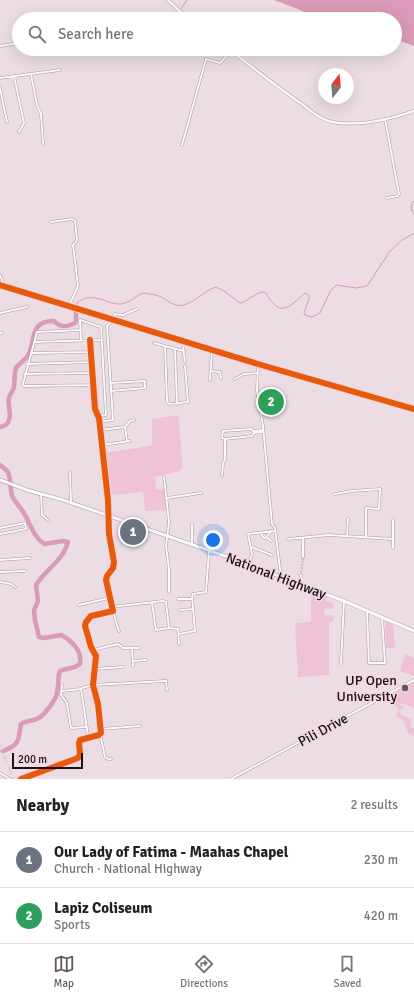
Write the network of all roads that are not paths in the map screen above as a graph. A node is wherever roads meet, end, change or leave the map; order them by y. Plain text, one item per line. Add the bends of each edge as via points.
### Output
1 (168, 0) edge
2 (181, 12) edge
3 (12, 45) edge
4 (0, 46) edge
5 (225, 56) edge
6 (238, 56) edge
7 (60, 70) dead end
8 (31, 74) junction
9 (14, 76) junction
10 (0, 78) edge
11 (0, 88) edge
12 (414, 111) edge
13 (384, 119) junction
14 (6, 122) dead end
15 (19, 132) dead end
16 (43, 144) dead end
17 (182, 145) dead end
18 (387, 198) dead end
19 (50, 222) dead end
20 (0, 275) edge
21 (1, 285) edge
22 (70, 306) junction
23 (27, 307) dead end
24 (137, 309) dead end
25 (0, 313) edge
26 (113, 319) junction
27 (80, 330) junction
28 (90, 340) junction
29 (102, 340) junction
30 (81, 341) junction
31 (185, 341) junction
32 (34, 342) junction
33 (154, 343) dead end
34 (165, 346) junction
35 (175, 349) junction
36 (212, 350) junction
37 (184, 351) junction
38 (91, 352) junction
39 (31, 353) junction
40 (185, 361) dead end
41 (92, 362) junction
42 (27, 364) junction
43 (258, 364) junction
44 (186, 366) dead end
45 (210, 371) junction
46 (93, 373) junction
47 (258, 373) junction
48 (24, 374) junction
49 (221, 378) dead end
50 (235, 379) dead end
51 (210, 380) dead end
52 (110, 383) junction
53 (94, 385) junction
54 (111, 391) junction
55 (177, 404) junction
56 (414, 409) edge
57 (98, 416) junction
58 (134, 420) dead end
59 (99, 422) junction
60 (125, 427) junction
61 (100, 430) junction
62 (263, 431) junction
63 (254, 432) junction
64 (225, 439) junction
65 (102, 445) junction
66 (70, 474) dead end
67 (222, 475) dead end
68 (164, 478) dead end
69 (0, 480) edge
70 (201, 493) dead end
71 (41, 494) junction
72 (335, 494) dead end
73 (167, 498) junction
74 (71, 503) junction
75 (108, 516) junction
76 (348, 519) dead end
77 (48, 520) dead end
78 (393, 520) dead end
79 (192, 525) dead end
80 (0, 528) edge
81 (275, 531) junction
82 (271, 532) junction
83 (261, 533) junction
84 (0, 534) edge
85 (348, 536) junction
86 (167, 537) junction
87 (267, 537) junction
88 (366, 537) junction
89 (303, 538) junction
90 (393, 538) junction
91 (288, 539) dead end
92 (271, 541) dead end
93 (192, 545) junction
94 (251, 548) junction
95 (392, 548) dead end
96 (209, 551) junction
97 (272, 556) dead end
98 (303, 557) tunnel mouth
99 (30, 558) dead end
100 (0, 560) edge
101 (249, 565) junction
102 (25, 571) dead end
103 (0, 572) edge
104 (301, 575) tunnel mouth
105 (281, 577) junction
106 (0, 582) edge
107 (300, 584) junction
108 (15, 587) dead end
109 (169, 592) dead end
110 (109, 598) junction
111 (178, 599) dead end
112 (192, 599) junction
113 (344, 602) junction
114 (152, 603) junction
115 (79, 605) dead end
116 (111, 607) junction
117 (193, 608) junction
118 (180, 610) dead end
119 (112, 611) junction
120 (367, 612) junction
121 (382, 618) junction
122 (169, 628) junction
123 (119, 631) dead end
124 (414, 631) edge
125 (179, 634) junction
126 (179, 644) dead end
127 (132, 648) junction
128 (139, 648) dead end
129 (93, 650) junction
130 (146, 660) dead end
131 (133, 661) junction
132 (341, 663) dead end
133 (133, 666) dead end
134 (123, 667) dead end
135 (95, 669) junction
136 (414, 680) edge
137 (62, 685) dead end
138 (93, 685) junction
139 (81, 689) junction
140 (167, 690) dead end
141 (62, 692) junction
142 (140, 726) dead end
143 (87, 727) junction
144 (101, 729) junction
145 (100, 734) junction
146 (88, 736) dead end
147 (111, 759) dead end
148 (0, 773) edge
149 (10, 779) edge
150 (21, 779) edge
151 (231, 779) edge

1 - 2 street
3 - 4 street
5 - 17 street via 220,63 206,59
6 - 13 street via 274,85 327,121 342,124
7 - 8 street
8 - 9 street
8 - 16 street via 41,114
9 - 10 street
9 - 15 street via 24,123
11 - 14 street
12 - 13 street
13 - 18 street via 399,194
19 - 22 street via 72,219 75,221 77,240 73,245 78,286
20 - 21 street
21 - 22 street
22 - 26 street
23 - 25 street
24 - 26 street via 122,315 115,314
26 - 31 street
26 - 52 street via 107,327
27 - 29 street via 80,320 101,326
27 - 30 street
27 - 32 street via 37,332
28 - 29 street
28 - 30 street
28 - 38 street
29 - 57 street via 106,415
30 - 32 street
31 - 36 street
31 - 37 street
32 - 39 street
33 - 34 street
34 - 35 street
34 - 55 street via 167,402
35 - 37 street
35 - 55 street
36 - 43 street
36 - 45 street
37 - 40 street
38 - 39 street
38 - 41 street
39 - 42 street
41 - 42 street
41 - 46 street
42 - 48 street
43 - 47 street
43 - 56 street
44 - 55 street via 188,402
45 - 49 street via 220,372
45 - 51 street
46 - 48 street
46 - 53 street
47 - 50 street via 244,374
47 - 62 street via 257,391
48 - 53 street via 24,386
52 - 54 street
52 - 54 street via 144,381 145,388
53 - 57 street via 95,409
54 - 59 street via 113,420
57 - 59 street
58 - 60 street
59 - 61 street
60 - 61 street
60 - 65 street via 129,442
61 - 65 street
62 - 63 street
62 - 81 street via 272,524
63 - 64 street via 252,436
63 - 64 street via 252,428 223,430 222,438
64 - 67 street
65 - 75 street
66 - 74 street
68 - 73 street
69 - 71 main road, National Highway
70 - 73 street
71 - 74 main road, National Highway
71 - 77 street via 42,515
72 - 88 street via 380,489 379,509 366,508
73 - 86 street
74 - 75 main road, National Highway
75 - 86 main road, National Highway
75 - 110 street via 108,534 114,562 106,580
76 - 85 street
78 - 90 street
79 - 93 street
80 - 84 street via 24,524 26,529
81 - 82 street
81 - 105 street
82 - 83 street
82 - 87 street
83 - 87 street via 263,537
83 - 94 street via 248,534
85 - 88 street
85 - 89 street
86 - 93 main road, National Highway
86 - 109 street
87 - 92 street
88 - 90 street
89 - 91 street
89 - 98 street
90 - 95 street
93 - 96 main road, National Highway
94 - 97 street
94 - 101 street
96 - 101 main road, National Highway
96 - 112 street via 206,592 193,594
99 - 100 street
101 - 105 main road, National Highway
102 - 103 street
104 - 107 street
105 - 107 main road, National Highway
106 - 108 street
107 - 113 main road, National Highway
110 - 115 street
110 - 116 street
111 - 112 street
112 - 117 street
113 - 120 main road, National Highway
113 - 132 street
114 - 116 street
114 - 122 street via 166,602
114 - 122 street via 156,630
116 - 119 street
117 - 118 street
117 - 125 street via 195,631
119 - 123 street
119 - 129 street via 91,616 86,622 85,629
120 - 121 main road, National Highway
120 - 121 street via 369,663 385,663
121 - 124 main road, National Highway
122 - 125 street via 178,629
125 - 126 street
127 - 128 street
127 - 129 street via 123,648 118,644
127 - 131 street
129 - 135 street via 96,656
130 - 131 street
131 - 133 street
134 - 135 street
135 - 138 street
136 - 151 street, Pili Drive
137 - 141 street
138 - 139 street
138 - 140 street via 166,681
138 - 144 street
139 - 141 street
139 - 143 street
141 - 143 street via 61,695 67,703 71,728
142 - 144 street
143 - 146 street
144 - 145 street
145 - 147 street via 106,758
145 - 150 street via 80,740 78,758
148 - 149 street

